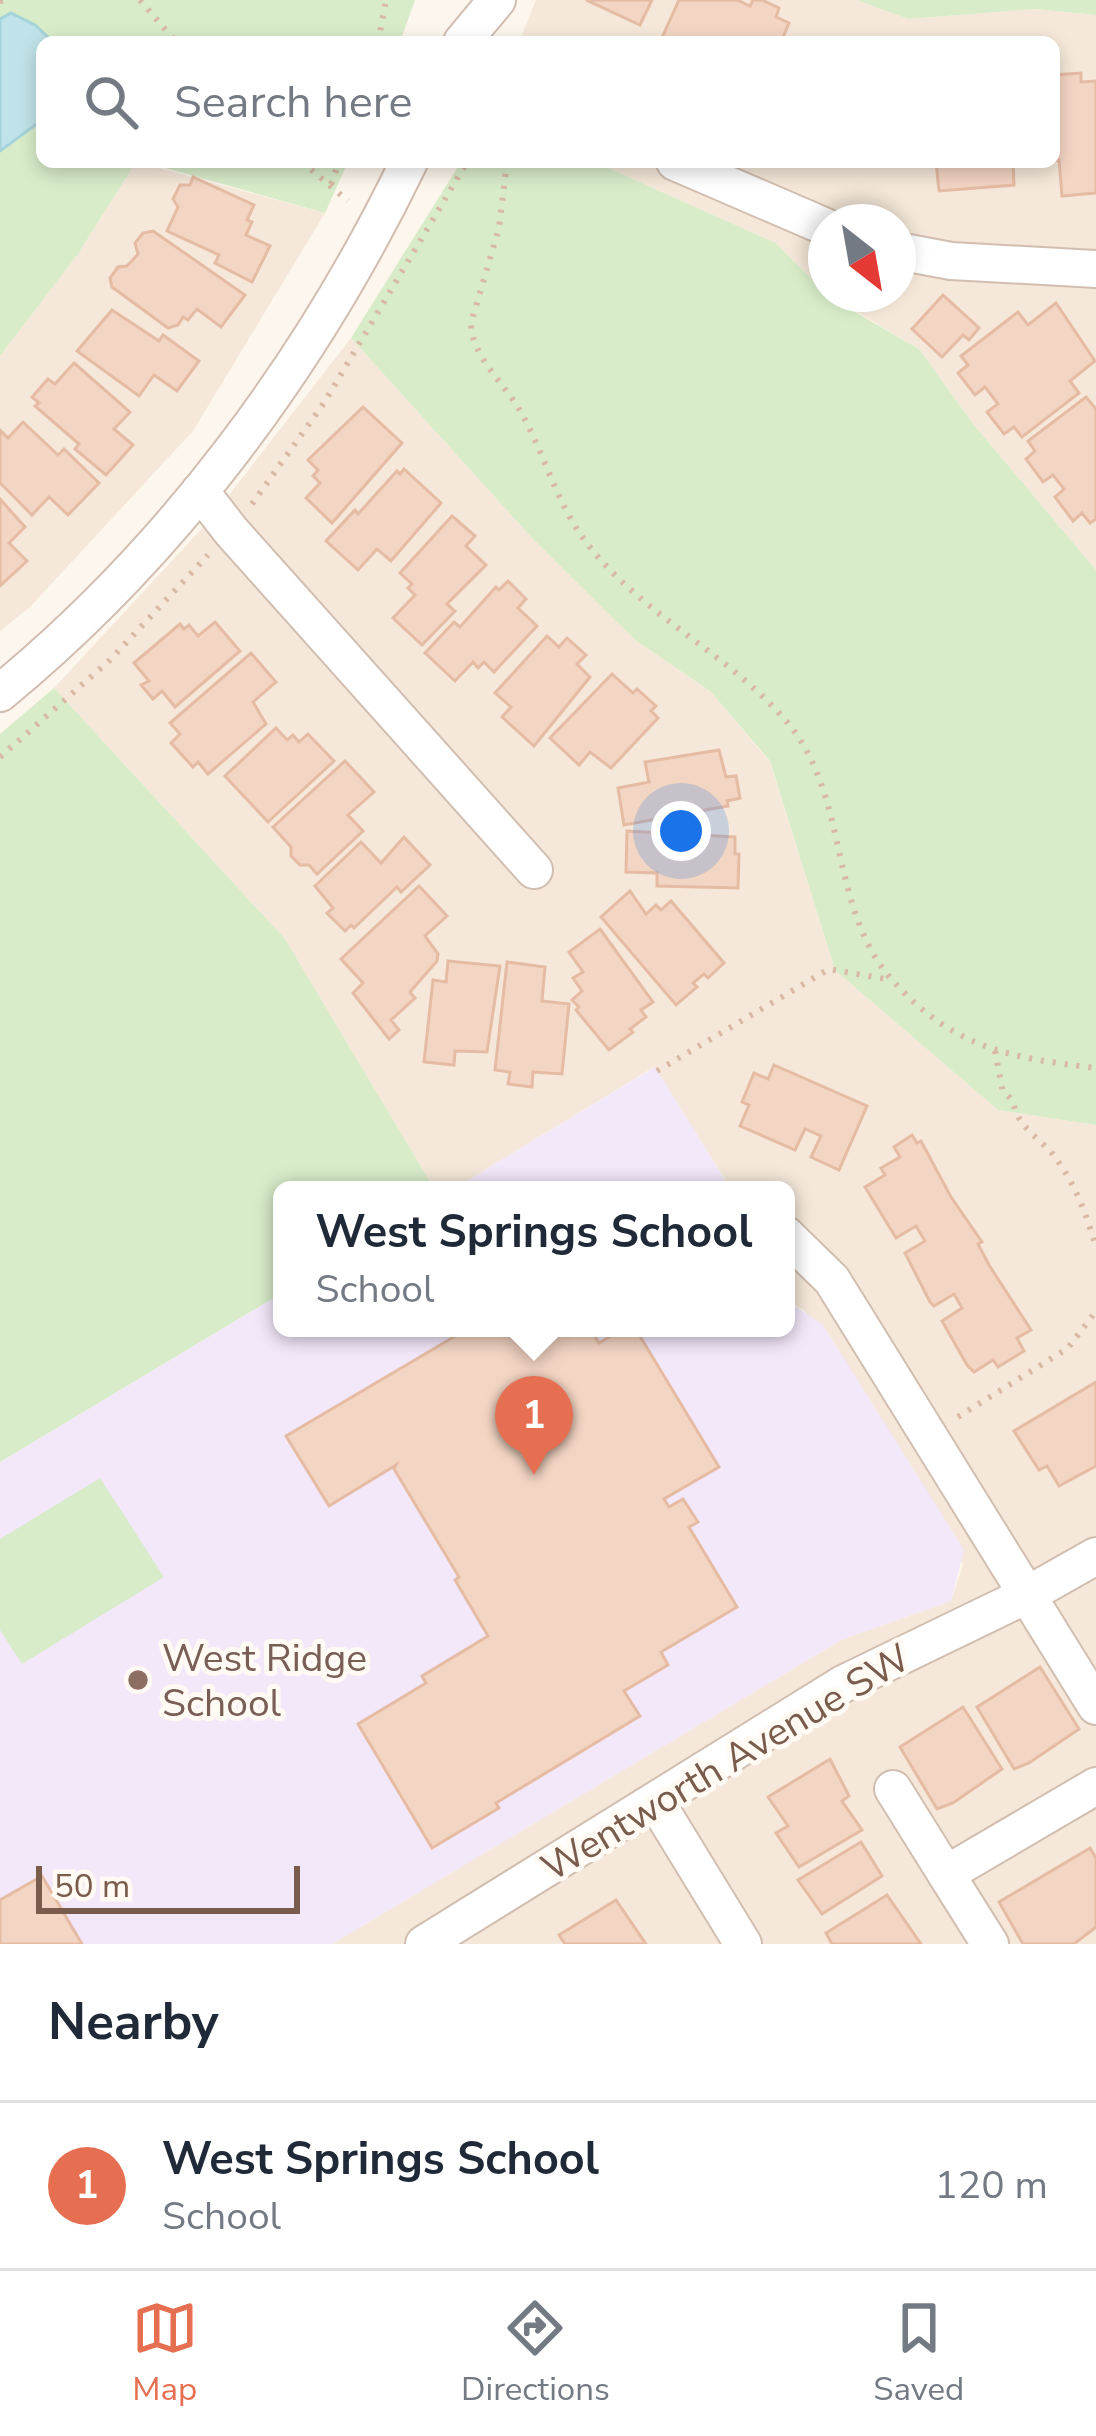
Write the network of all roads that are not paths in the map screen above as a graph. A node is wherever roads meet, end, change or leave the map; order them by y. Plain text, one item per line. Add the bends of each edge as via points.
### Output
1 (460, 0) edge
2 (497, 0) edge
3 (464, 36) edge
4 (468, 36) edge
5 (406, 168) edge
6 (689, 168) edge
7 (808, 219) edge
8 (916, 254) edge
9 (1096, 268) edge
10 (200, 491) junction
11 (0, 693) edge
12 (534, 870) dead end
13 (795, 1244) edge
14 (1096, 1556) edge
15 (1027, 1595) junction
16 (1096, 1706) edge
17 (1096, 1786) edge
18 (893, 1789) dead end
19 (656, 1802) junction
20 (946, 1874) junction
21 (424, 1944) edge
22 (743, 1944) edge
23 (990, 1944) edge

1 - 3 street
2 - 4 street
5 - 10 street via 338,298
6 - 7 street
8 - 9 street
10 - 11 street
10 - 12 street
13 - 15 street via 832,1280
14 - 15 street, Wentworth Avenue SW
15 - 16 street
15 - 19 street, Wentworth Avenue SW via 843,1684
17 - 20 street
18 - 20 street
19 - 21 street, Wentworth Avenue SW
19 - 22 street
20 - 23 street

